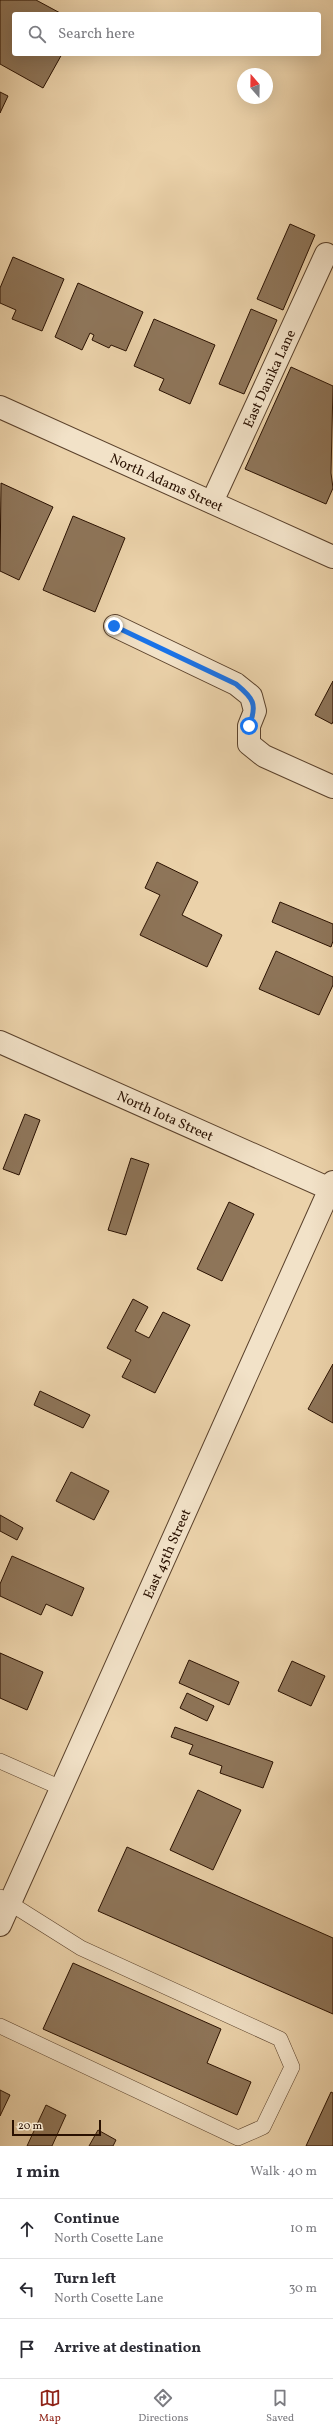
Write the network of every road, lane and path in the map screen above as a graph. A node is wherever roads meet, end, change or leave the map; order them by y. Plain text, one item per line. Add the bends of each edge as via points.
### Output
1 (326, 254) dead end
2 (0, 407) edge
3 (212, 502) junction
4 (333, 557) edge
5 (114, 626) dead end
6 (333, 787) edge
7 (0, 1042) edge
8 (331, 1185) edge
9 (0, 1761) edge
10 (61, 1788) junction
11 (4, 1900) edge
12 (0, 1925) edge
13 (0, 2026) edge

1 - 3 street, East Danika Lane
2 - 3 street, North Adams Street
3 - 4 street, North Adams Street
5 - 6 street via 236,684 251,696 255,711 249,726 249,744 264,756
7 - 8 street, North Iota Street
8 - 10 street, East 45th Street
9 - 10 lane
10 - 11 street, East 45th Street
11 - 12 street, East 45th Street
11 - 13 lane via 81,1948 280,2039 292,2067 263,2127 238,2138

